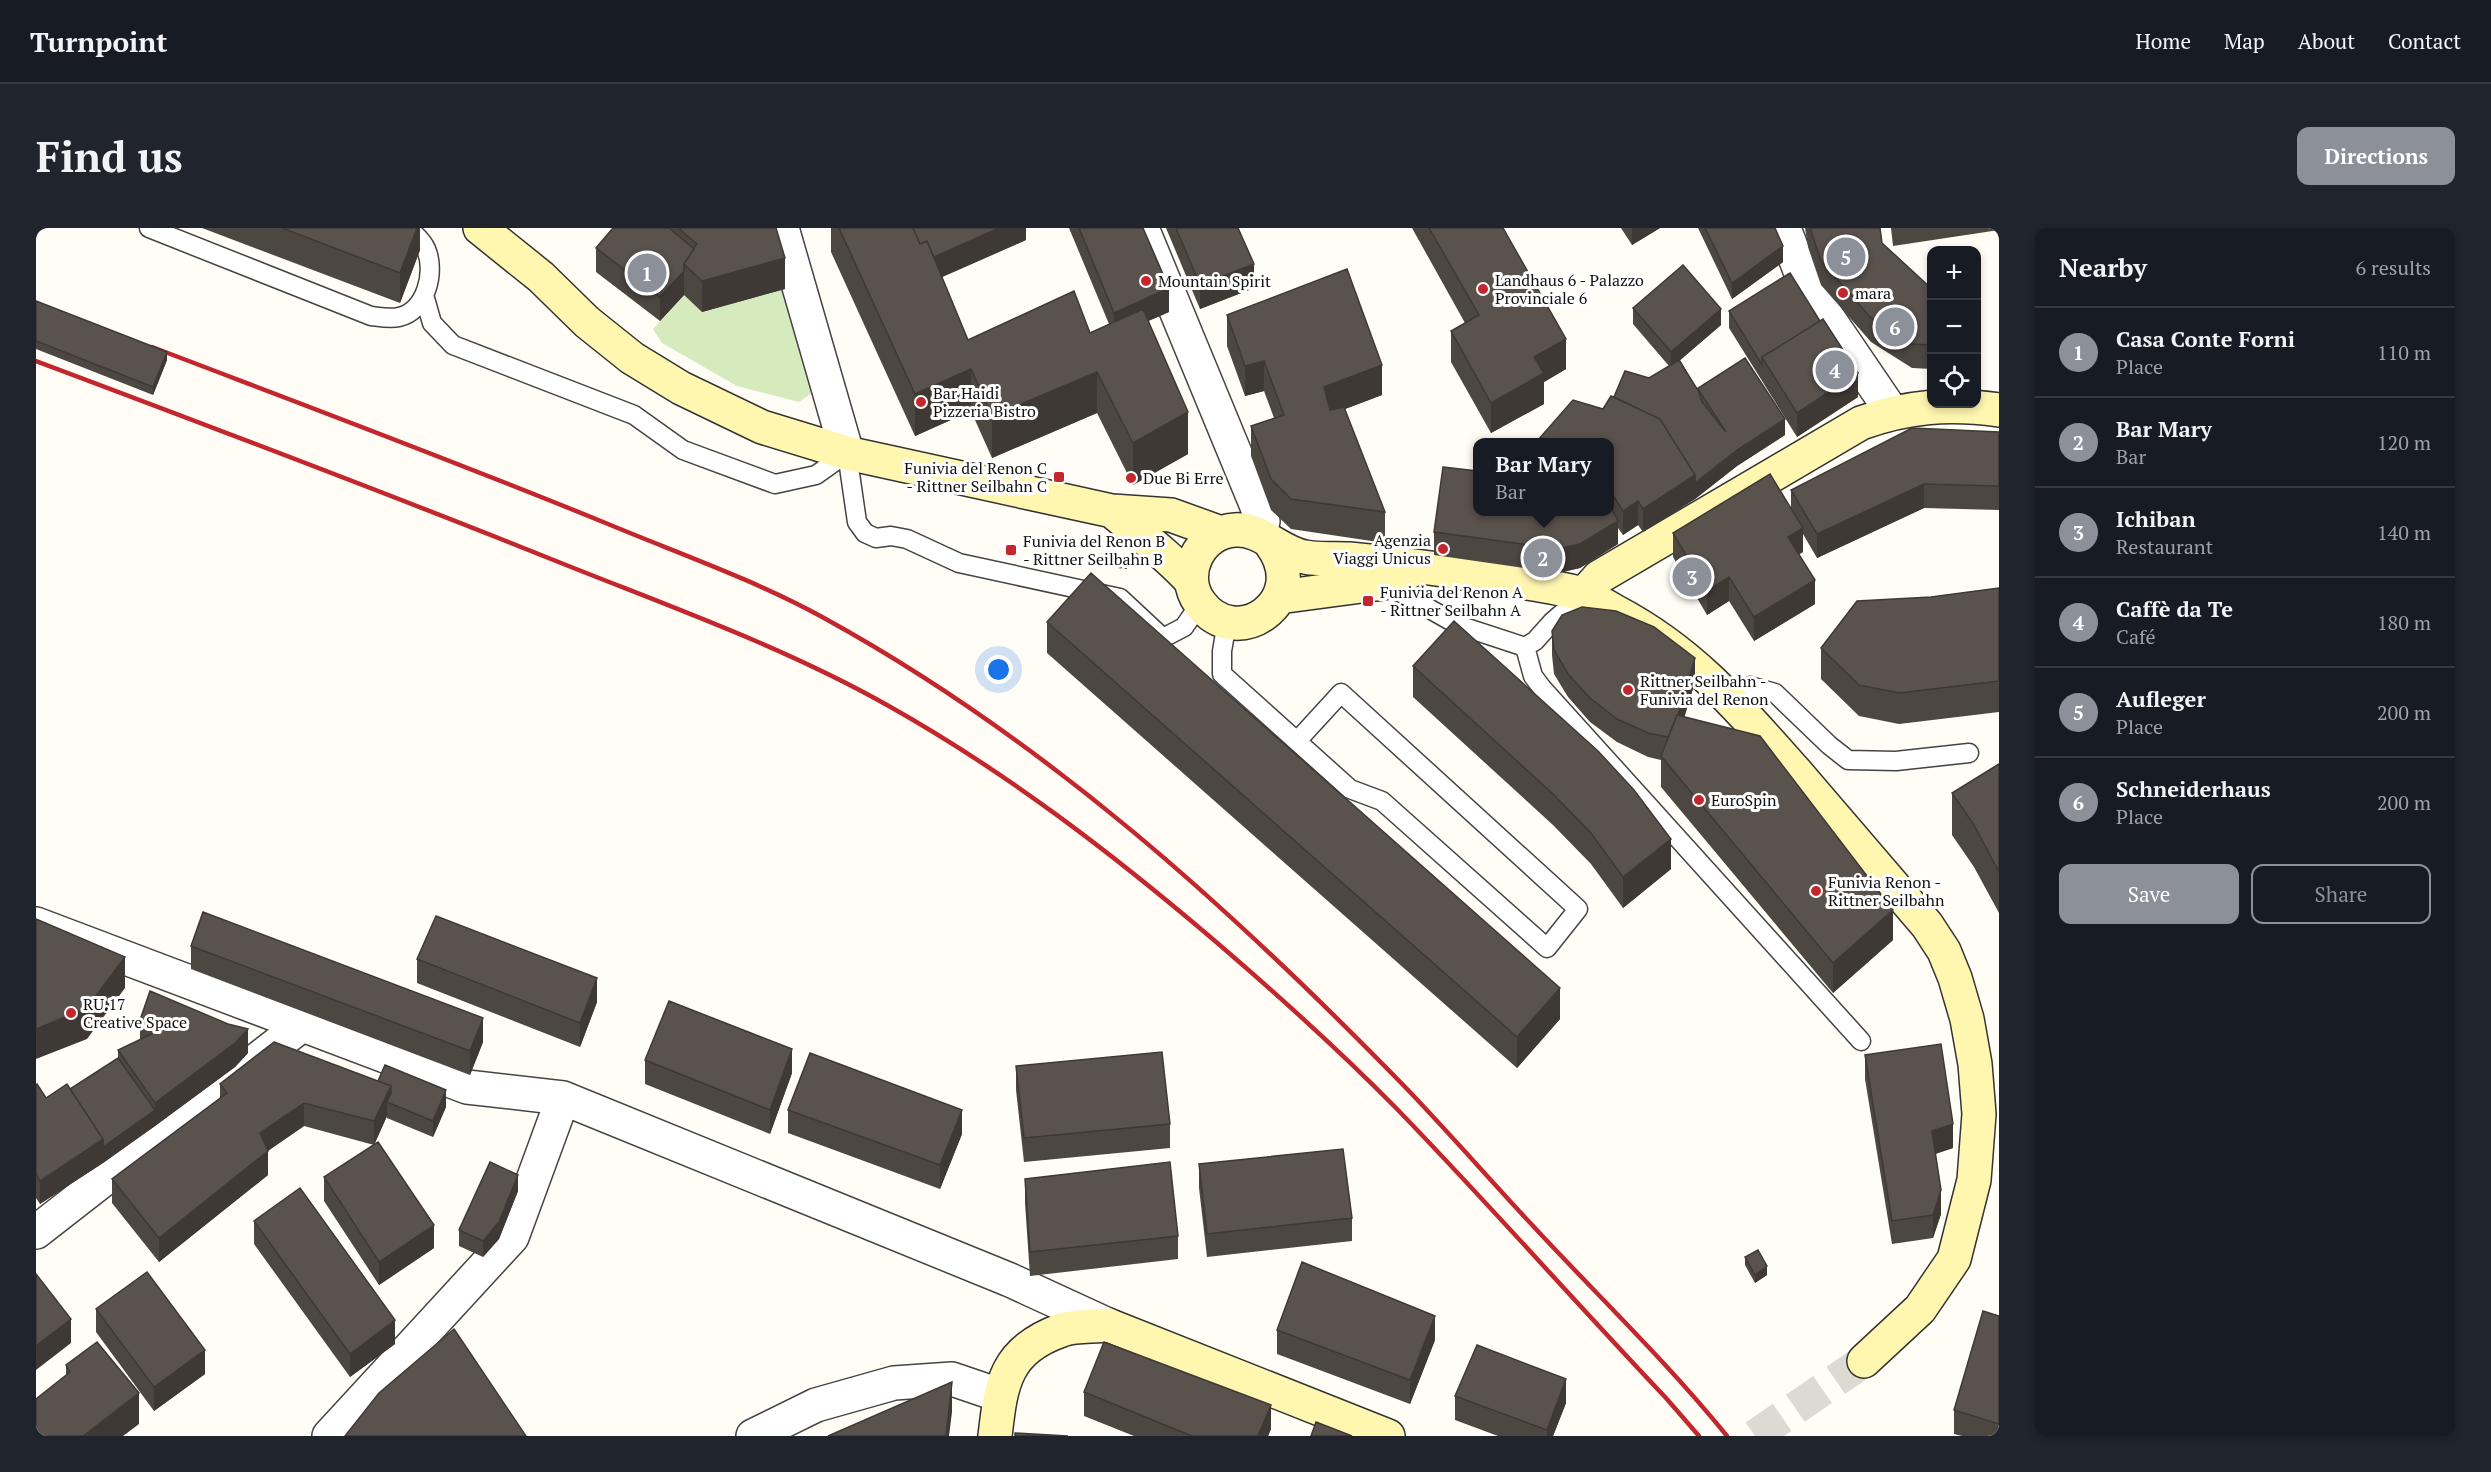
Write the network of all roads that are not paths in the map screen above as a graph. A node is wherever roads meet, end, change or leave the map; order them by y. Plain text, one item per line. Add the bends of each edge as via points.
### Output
1 (149, 228) edge
2 (407, 228) edge
3 (480, 228) edge
4 (782, 228) edge
5 (1142, 228) edge
6 (1784, 228) edge
7 (424, 295) junction
8 (1999, 410) edge
9 (1893, 412) junction
10 (847, 453) junction
11 (1112, 511) junction
12 (1221, 533) junction
13 (1265, 539) junction
14 (1424, 566) junction
15 (1384, 583) junction
16 (1583, 595) junction
17 (1279, 597) junction
18 (1206, 602) junction
19 (1525, 647) junction
20 (1733, 701) junction
21 (1297, 741) junction
22 (1969, 753) dead end
23 (36, 924) edge
24 (303, 1024) junction
25 (1861, 1041) dead end
26 (563, 1098) junction
27 (36, 1232) edge
28 (1108, 1325) junction
29 (1864, 1361) tunnel mouth
30 (999, 1395) junction
31 (329, 1436) edge
32 (753, 1436) edge
33 (994, 1436) edge
34 (1388, 1436) edge

1 - 7 lane via 370,315 401,317 415,308
2 - 7 lane via 426,249 429,259
3 - 10 street via 632,358 681,388 762,427
4 - 10 street
5 - 13 street via 1263,521
6 - 9 street via 1805,284
7 - 10 lane via 432,323 453,345 634,415 683,450 774,484 816,476
8 - 9 street via 1948,405
9 - 16 street via 1861,423 1599,577
10 - 11 street
10 - 18 lane via 857,522 876,538 907,539 959,563 1120,598 1162,638 1184,627
11 - 12 street via 1171,514
11 - 18 street via 1172,559
12 - 13 street via 1247,530
12 - 18 street via 1198,552 1192,566
13 - 14 street via 1304,557
13 - 17 street via 1279,555 1284,569
14 - 15 street
14 - 16 street
15 - 17 street
15 - 19 lane via 1458,625
16 - 19 lane
16 - 20 street via 1643,626 1689,658
17 - 18 street via 1270,610 1242,623
18 - 21 lane via 1222,651 1222,674
19 - 25 lane via 1533,676 1542,688
20 - 22 lane via 1750,686 1775,693 1848,760 1896,761
20 - 29 street via 1857,858 1927,925 1944,951 1967,1019 1979,1114 1974,1180 1954,1259 1920,1309
21 - 21 lane via 1350,789 1382,801 1547,948 1578,909 1341,693
23 - 24 street
24 - 26 street via 466,1087
24 - 27 street
26 - 28 street
26 - 31 street via 512,1238
28 - 30 street via 1063,1329 1026,1348 1009,1368
28 - 34 street
30 - 32 street via 952,1379 894,1383 816,1405
30 - 33 street

